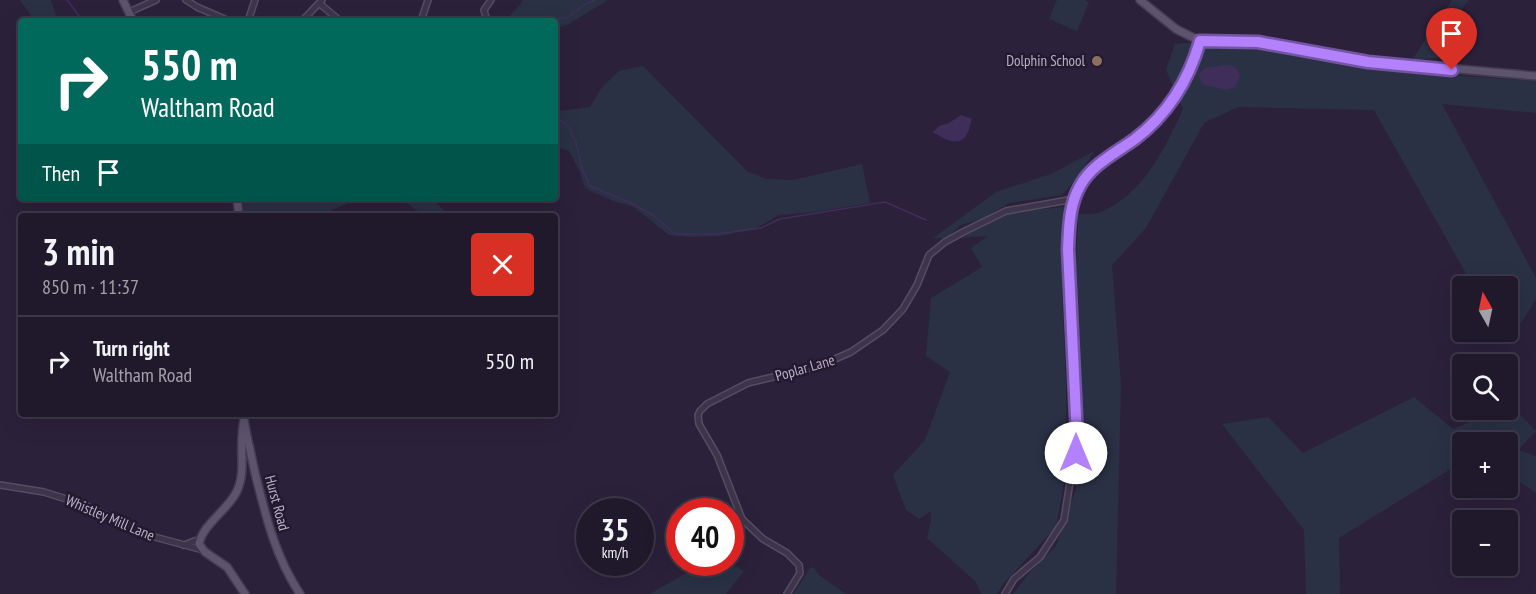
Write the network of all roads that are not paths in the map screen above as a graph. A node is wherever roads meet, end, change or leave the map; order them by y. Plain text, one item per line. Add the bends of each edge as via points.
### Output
1 (123, 0) edge
2 (156, 0) edge
3 (186, 0) edge
4 (255, 0) edge
5 (428, 0) edge
6 (491, 0) edge
7 (1140, 0) edge
8 (321, 2) edge
9 (477, 8) dead end
10 (338, 10) dead end
11 (484, 10) junction
12 (129, 12) junction
13 (333, 15) junction
14 (132, 18) edge
15 (222, 18) edge
16 (249, 18) edge
17 (305, 18) edge
18 (337, 18) edge
19 (422, 18) edge
20 (486, 18) edge
21 (1200, 41) junction
22 (1536, 76) edge
23 (1074, 199) junction
24 (244, 418) edge
25 (255, 473) junction
26 (242, 474) junction
27 (0, 485) edge
28 (200, 538) junction
29 (184, 545) junction
30 (202, 550) junction
31 (244, 594) edge
32 (300, 594) edge
33 (787, 594) edge
34 (1005, 594) edge

1 - 12 main road
2 - 12 street
3 - 15 street
4 - 16 street
5 - 19 street
6 - 11 street
7 - 21 main road via 1176,29
8 - 13 street
8 - 17 street
9 - 11 street
10 - 13 street
11 - 20 street
12 - 14 main road
13 - 18 street
21 - 22 main road via 1258,42 1379,63
21 - 23 street via 1193,66 1176,96 1138,136 1086,177
23 - 33 street, Poplar Lane via 1006,211 954,237 929,255 903,309 883,330 840,358 741,386 708,404 698,415 742,519 799,565 800,573
23 - 34 street via 1068,249 1077,437 1075,469 1064,520 1040,557 1014,579
24 - 25 main road, Hurst Road
24 - 26 main road
25 - 26 main road
25 - 32 main road, Hurst Road via 276,548
26 - 28 main road via 237,493
27 - 29 street, Whistley Mill Lane via 73,501 151,537
28 - 29 street
28 - 30 main road
29 - 30 street, Whistley Mill Lane
30 - 31 main road via 227,567

